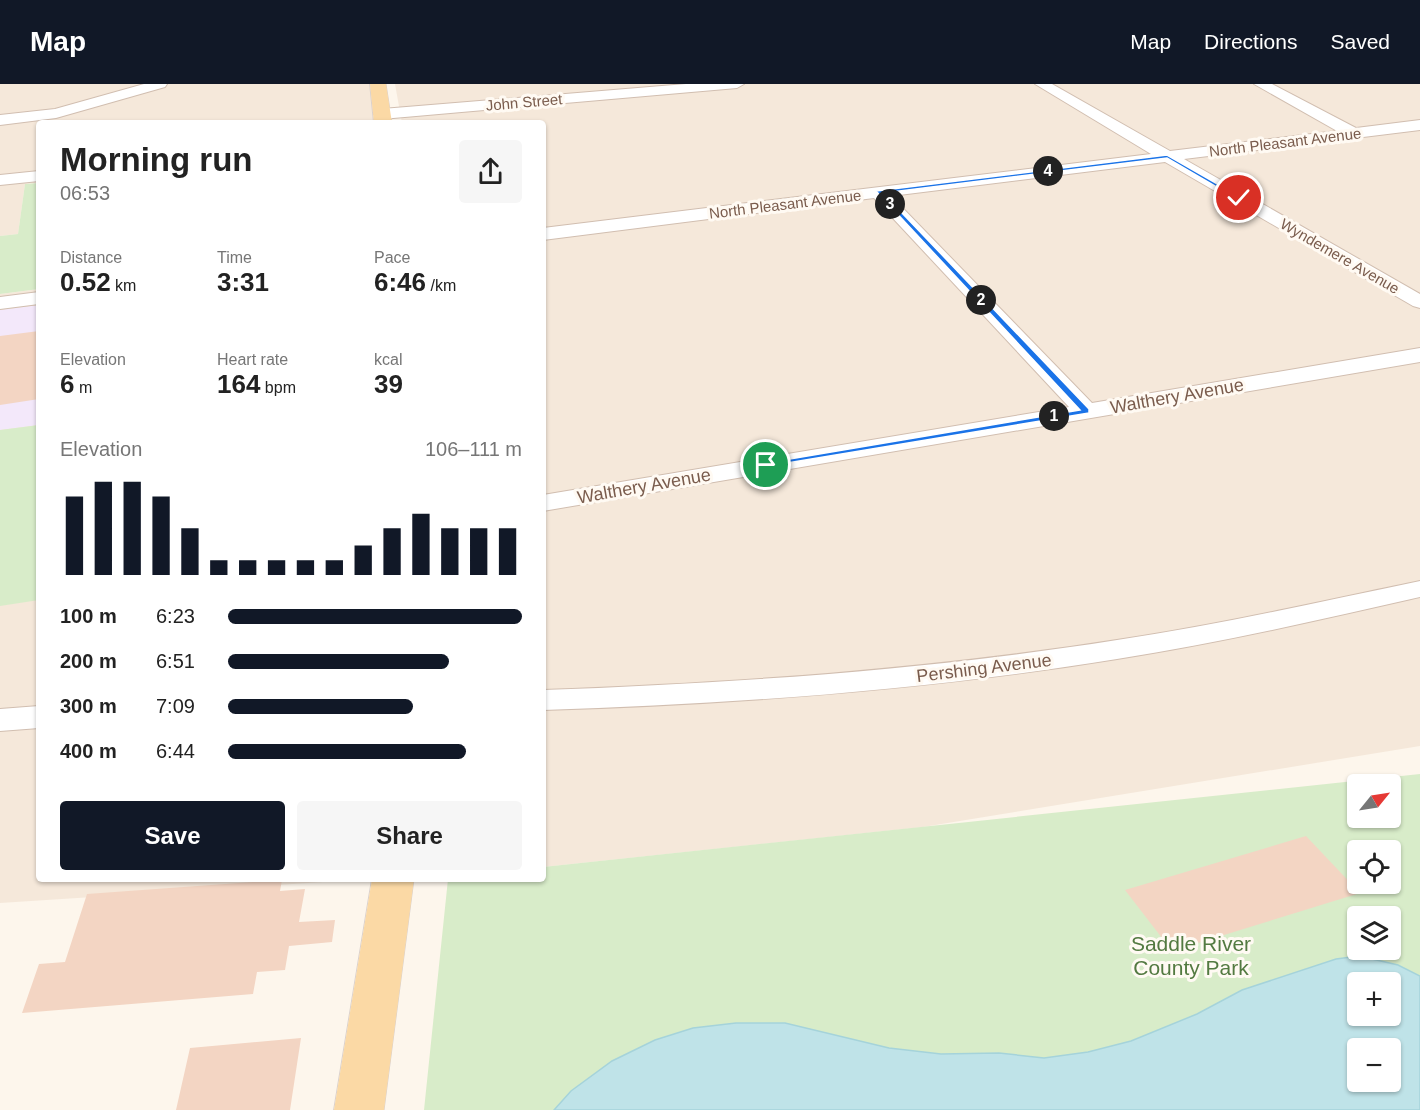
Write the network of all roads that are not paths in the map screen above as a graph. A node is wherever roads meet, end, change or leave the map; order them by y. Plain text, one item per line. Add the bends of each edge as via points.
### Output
1 (160, 84) edge
2 (378, 84) edge
3 (737, 84) edge
4 (1042, 84) edge
5 (1261, 84) edge
6 (382, 118) edge
7 (0, 120) edge
8 (1420, 125) edge
9 (1353, 133) junction
10 (1167, 156) junction
11 (36, 176) edge
12 (0, 180) edge
13 (878, 192) junction
14 (546, 234) edge
15 (36, 298) edge
16 (1420, 302) edge
17 (0, 303) edge
18 (1420, 355) edge
19 (1086, 411) junction
20 (546, 502) edge
21 (1420, 589) edge
22 (546, 700) edge
23 (36, 717) edge
24 (0, 720) edge
25 (393, 882) edge
26 (359, 1110) edge

1 - 7 street via 56,114
2 - 6 main road
3 - 6 street, John Street
4 - 10 street, Wyndemere Avenue
5 - 9 street
8 - 9 street, North Pleasant Avenue
9 - 10 street, North Pleasant Avenue
10 - 13 street, North Pleasant Avenue
10 - 16 street, Wyndemere Avenue
11 - 12 street
13 - 14 street, North Pleasant Avenue
13 - 19 street
15 - 17 street
18 - 19 street, Walthery Avenue
19 - 20 street, Walthery Avenue
21 - 22 street, Pershing Avenue via 1181,639 978,669 759,690
23 - 24 street
25 - 26 main road

